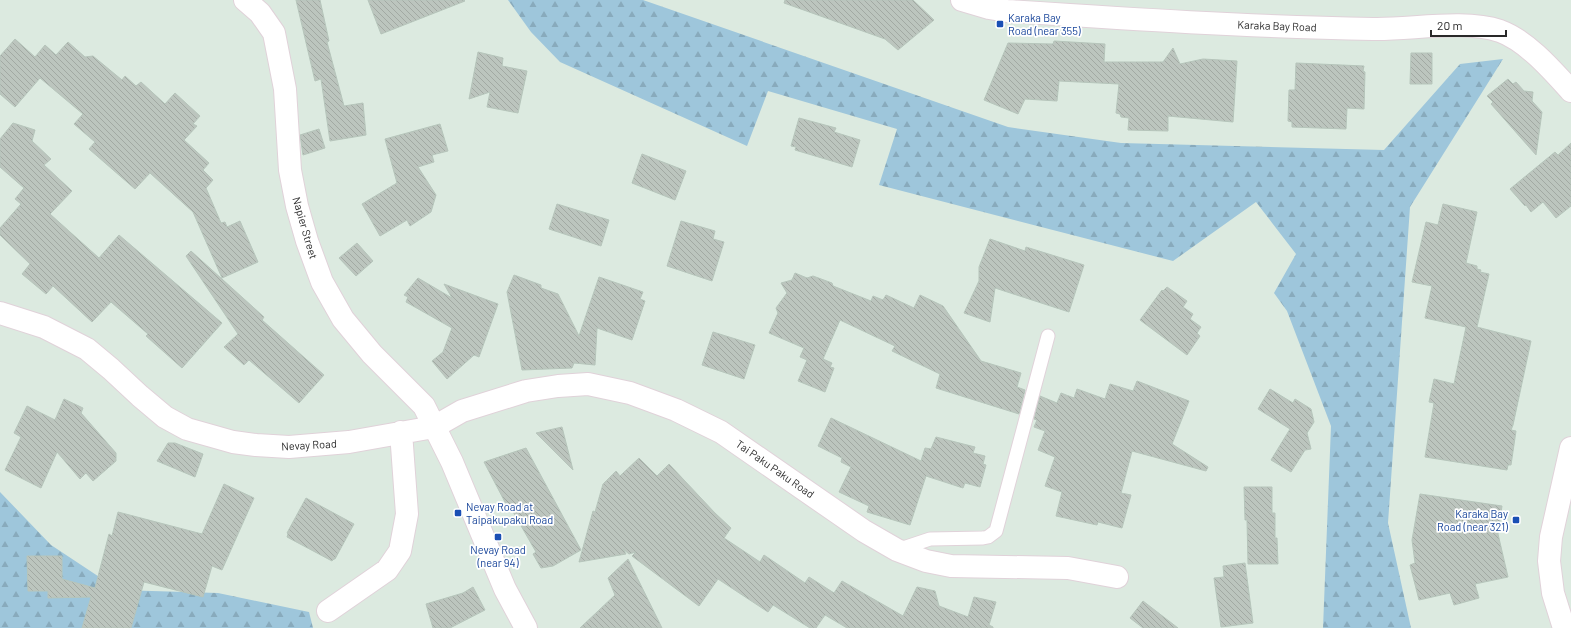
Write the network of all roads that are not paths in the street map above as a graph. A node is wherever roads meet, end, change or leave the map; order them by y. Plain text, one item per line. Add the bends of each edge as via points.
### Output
1 (245, 0) edge
2 (962, 0) edge
3 (1571, 91) edge
4 (0, 313) edge
5 (1048, 336) dead end
6 (434, 427) junction
7 (401, 432) junction
8 (1571, 448) edge
9 (897, 550) junction
10 (1118, 577) dead end
11 (328, 611) dead end
12 (526, 628) edge
13 (1564, 628) edge

1 - 6 street, Napier Street via 260,13 274,33 285,89 290,170 297,206 322,282 343,319 372,354 424,406
2 - 3 street, Karaka Bay Road via 1007,11 1141,19 1375,30 1474,26 1500,32 1518,40 1544,62
4 - 7 street, Nevay Road via 44,327 87,349 165,417 211,436 256,445 289,447 349,442
5 - 9 lane via 996,531 983,538 930,538
6 - 7 street, Nevay Road
6 - 9 street, Tai Paku Paku Road via 462,411 526,391 588,384 630,393 676,410 721,432 864,531
6 - 12 street via 463,488 505,589
7 - 11 street via 407,514 400,552 387,570
8 - 13 street via 1551,537 1549,561 1553,593
9 - 10 street, Tai Paku Paku Road via 926,561 951,566 1068,568

